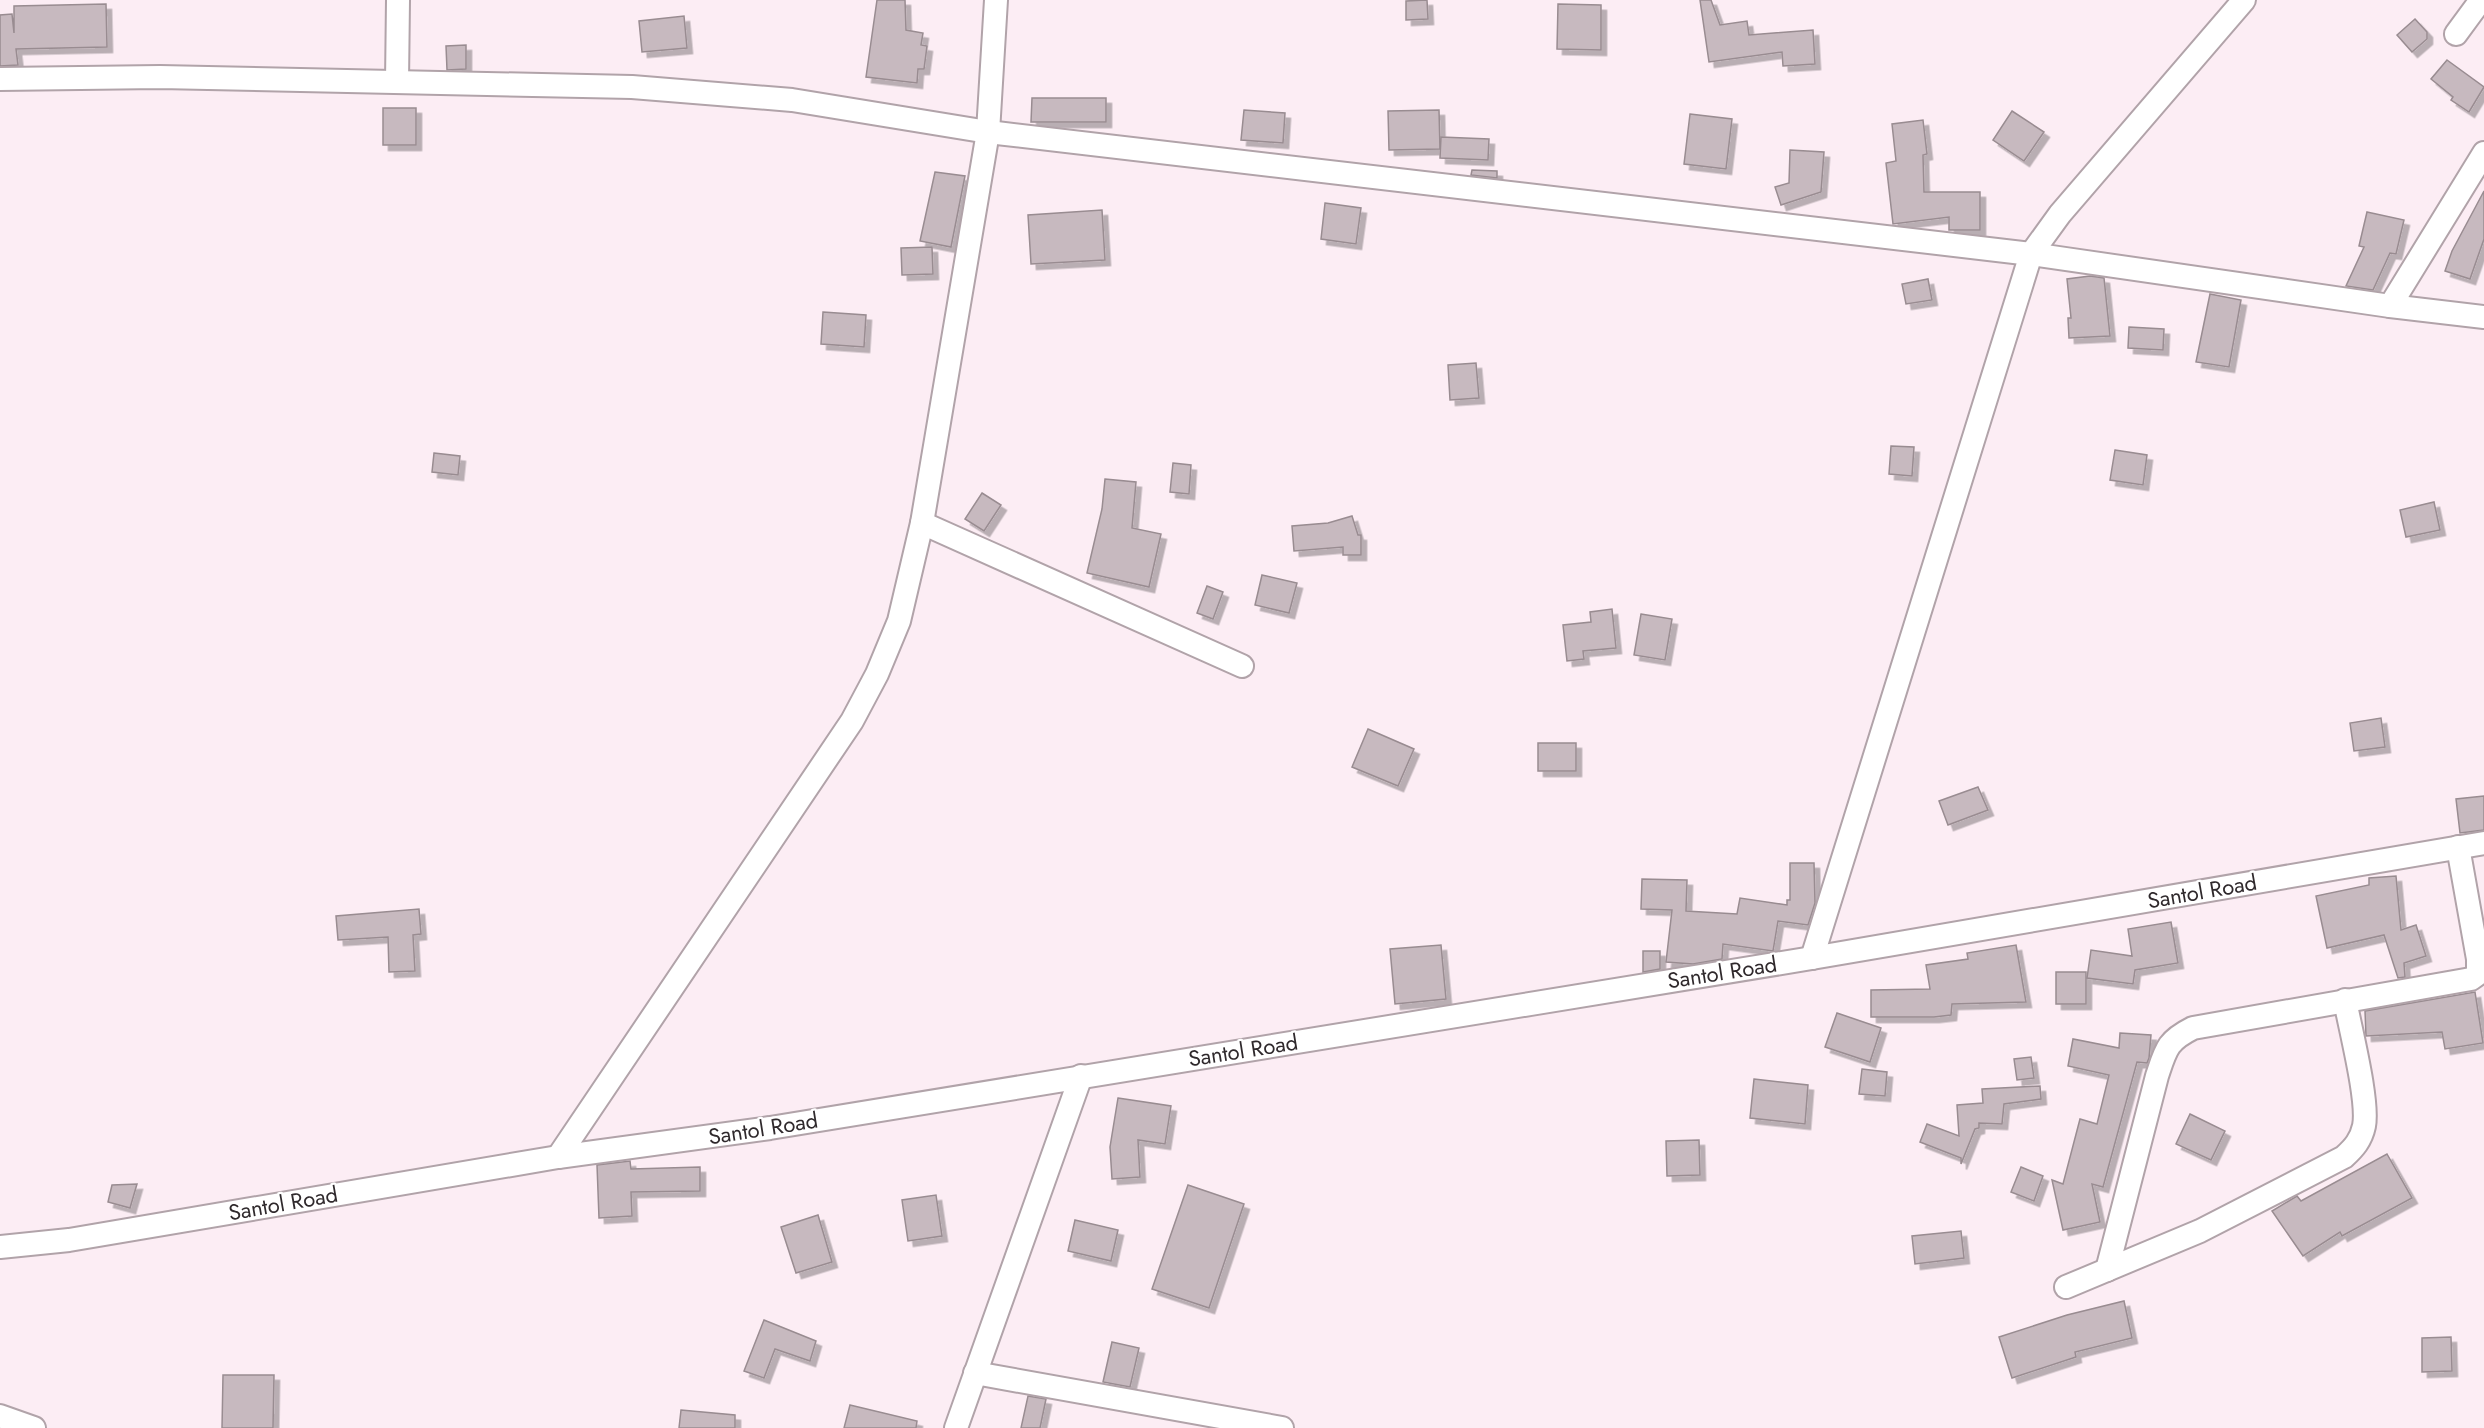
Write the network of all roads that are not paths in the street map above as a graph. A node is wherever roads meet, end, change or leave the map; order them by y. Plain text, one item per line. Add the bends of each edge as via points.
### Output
1 (398, 0) edge
2 (996, 0) edge
3 (2244, 0) edge
4 (2481, 0) edge
5 (2456, 34) dead end
6 (0, 79) edge
7 (397, 82) junction
8 (988, 132) junction
9 (2484, 153) edge
10 (2031, 254) junction
11 (2390, 306) junction
12 (2484, 317) edge
13 (922, 523) junction
14 (1242, 666) dead end
15 (2484, 843) edge
16 (2458, 847) junction
17 (1812, 958) junction
18 (2345, 999) junction
19 (1081, 1076) junction
20 (558, 1157) junction
21 (0, 1247) edge
22 (2107, 1270) junction
23 (2066, 1287) dead end
24 (975, 1373) junction
25 (0, 1416) edge
26 (34, 1428) edge
27 (956, 1428) edge
28 (1282, 1428) edge

1 - 7 street
2 - 8 street
3 - 10 street via 2060,214
4 - 5 street
6 - 7 street via 160,77
7 - 8 street via 632,87 792,100
8 - 10 street
8 - 13 street
9 - 11 street
10 - 11 street
10 - 17 street
11 - 12 street
13 - 14 street
13 - 20 street via 899,621 852,720
15 - 16 street, Santol Road
16 - 17 street, Santol Road
16 - 18 street via 2478,974 2471,979
17 - 19 street, Santol Road
18 - 22 street via 2193,1029 2174,1038 2164,1053 2157,1076
18 - 22 street via 2364,1103 2359,1143 2344,1157 2200,1231
19 - 20 street, Santol Road via 770,1128
19 - 24 street
20 - 21 street, Santol Road via 69,1239
22 - 23 street
24 - 27 street
24 - 28 street
25 - 26 street

